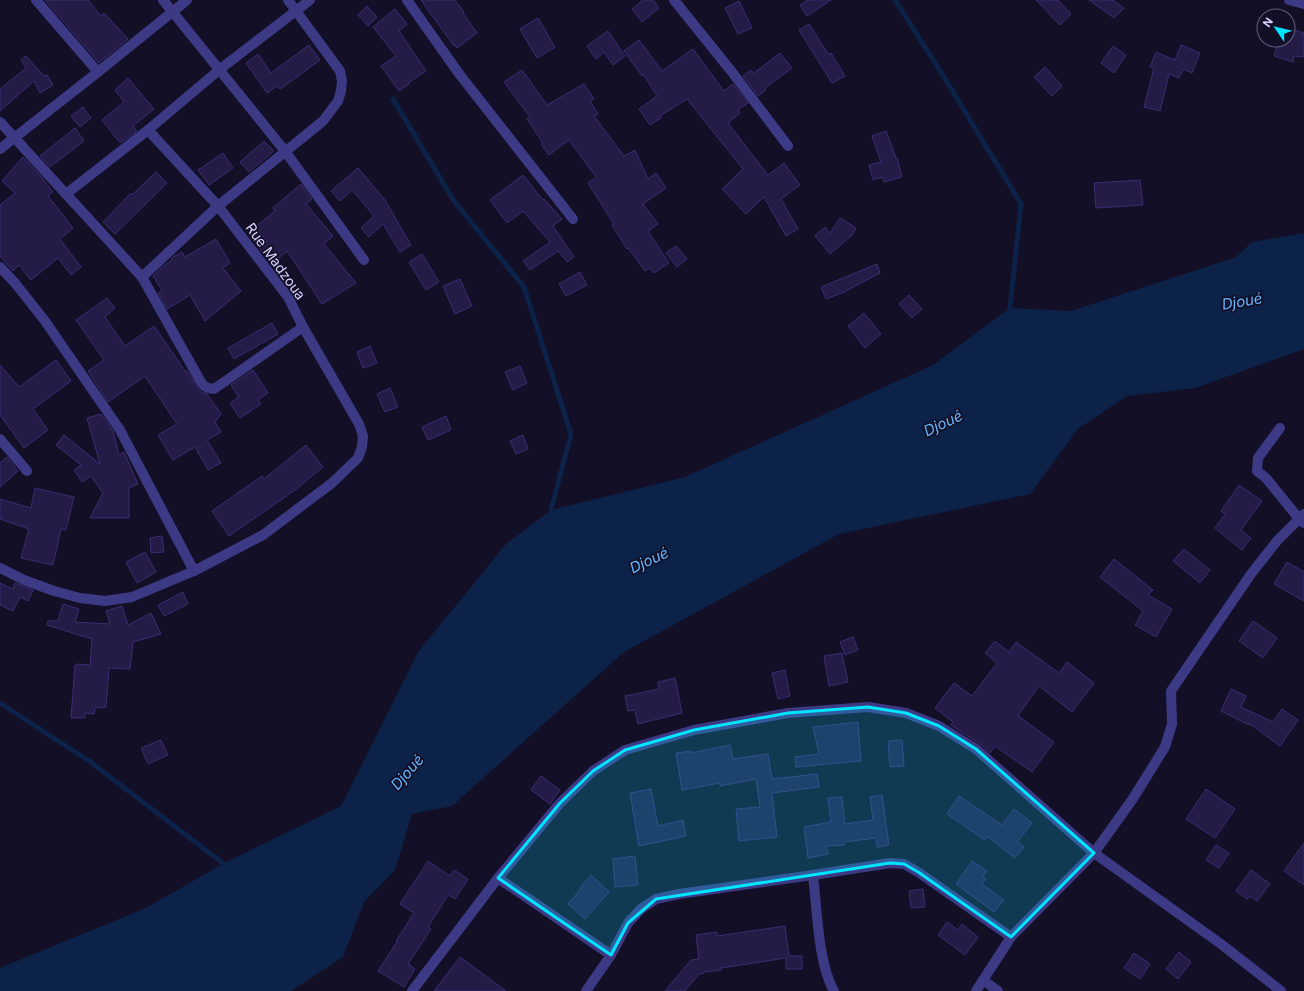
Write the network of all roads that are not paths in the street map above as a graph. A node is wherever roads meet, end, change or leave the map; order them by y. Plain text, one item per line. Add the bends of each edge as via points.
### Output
1 (36, 0) edge
2 (163, 0) edge
3 (187, 0) edge
4 (288, 0) edge
5 (310, 0) edge
6 (407, 0) edge
7 (674, 0) edge
8 (1289, 0) edge
9 (1304, 4) edge
10 (296, 11) junction
11 (172, 12) junction
12 (219, 70) junction
13 (98, 72) junction
14 (0, 122) edge
15 (148, 130) junction
16 (13, 138) junction
17 (788, 146) dead end
18 (0, 149) edge
19 (285, 151) junction
20 (66, 194) junction
21 (218, 206) junction
22 (573, 219) dead end
23 (364, 260) dead end
24 (0, 267) edge
25 (142, 277) junction
26 (303, 327) junction
27 (1280, 428) dead end
28 (0, 439) edge
29 (27, 470) dead end
30 (1303, 519) edge
31 (0, 568) edge
32 (194, 571) junction
33 (1094, 853) junction
34 (813, 875) junction
35 (498, 878) junction
36 (1011, 937) junction
37 (611, 955) junction
38 (983, 980) junction
39 (412, 991) edge
40 (586, 991) edge
41 (834, 991) edge
42 (976, 991) edge
43 (998, 991) edge
44 (1281, 991) edge

1 - 13 street
2 - 11 street
3 - 11 street
4 - 10 street
5 - 10 street
6 - 22 street via 460,75
7 - 17 street
8 - 9 street
10 - 12 street
10 - 19 street via 340,71 342,86 338,101 323,121
11 - 12 street
11 - 13 street
12 - 15 street
12 - 19 street
13 - 16 street
14 - 16 street
15 - 20 street
15 - 21 street, Rue Madzoua
16 - 18 street
16 - 20 street
19 - 21 street
19 - 23 street
20 - 25 street
21 - 25 street
21 - 26 street, Rue Madzoua via 288,297
24 - 32 street via 45,321 120,430
25 - 26 street via 197,375 207,388 214,389
26 - 32 street, Rue Madzoua via 359,424 363,436 358,458 332,484 263,535
27 - 30 street via 1258,458 1258,471
28 - 29 street
30 - 33 street via 1277,541 1251,574 1171,691 1172,724 1165,748
31 - 32 street via 54,591 105,601 132,597
33 - 35 street via 976,749 939,726 906,713 868,707 788,713 694,730 625,750 593,771 560,803
33 - 36 street
33 - 44 street via 1221,944
34 - 36 street via 890,863 904,864
34 - 37 street via 679,894 656,900 641,909 628,923
34 - 41 street via 820,943
35 - 37 street
35 - 39 street
36 - 38 street
37 - 40 street
38 - 42 street
38 - 43 street

